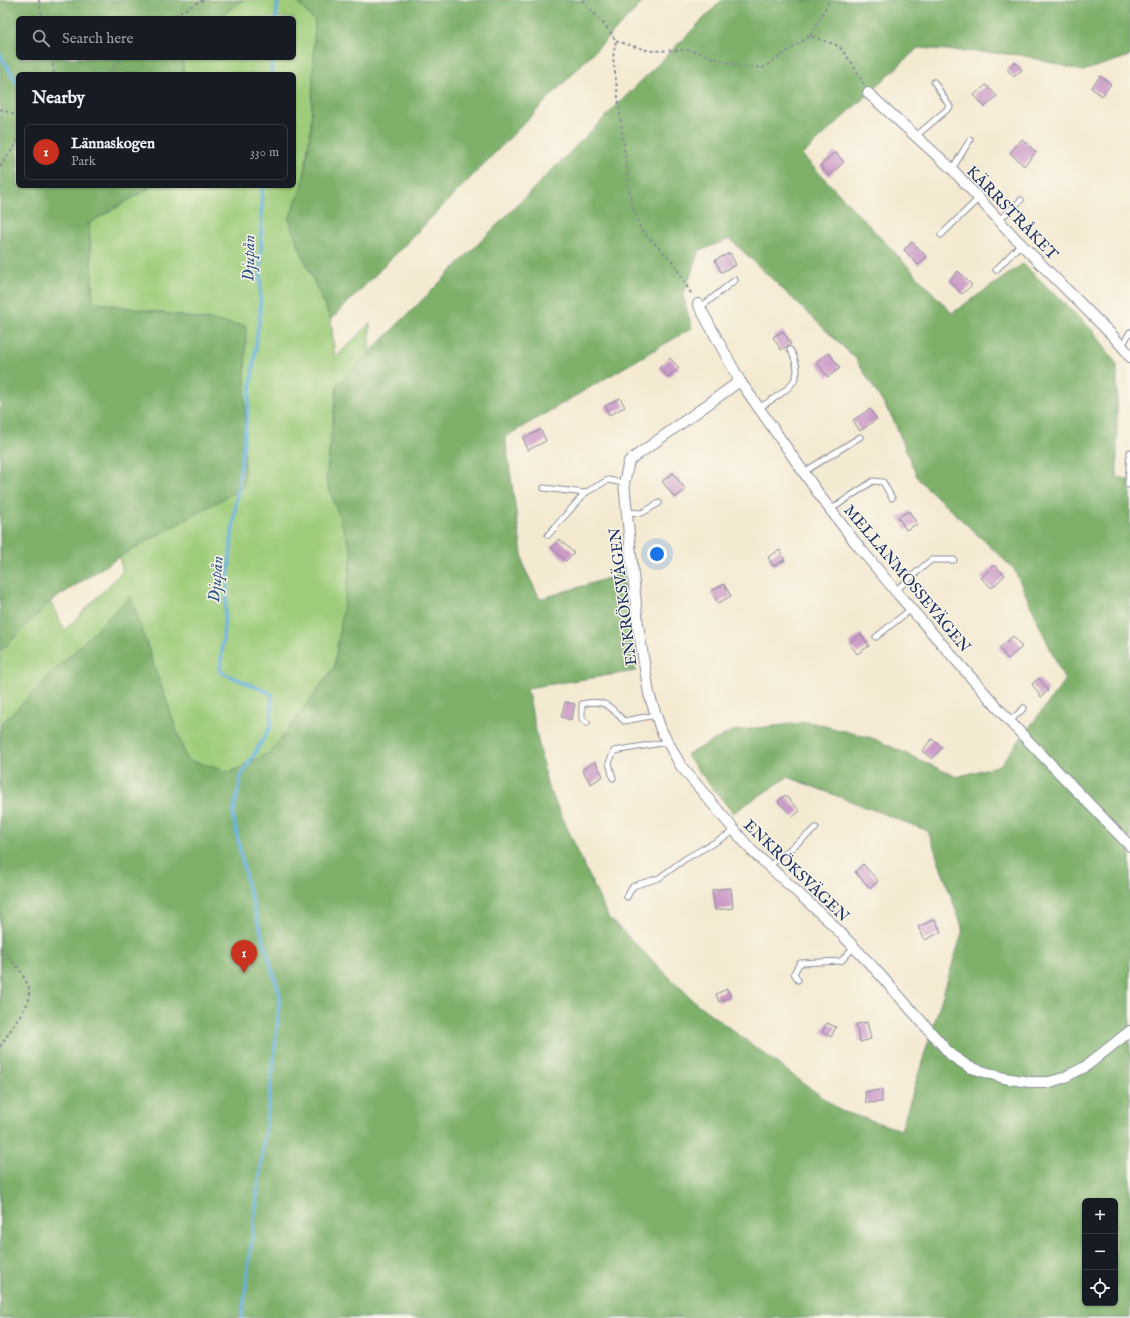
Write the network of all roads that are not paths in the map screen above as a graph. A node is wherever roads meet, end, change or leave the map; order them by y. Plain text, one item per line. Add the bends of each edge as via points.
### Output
1 (934, 82) dead end
2 (868, 93) road end
3 (916, 136) junction
4 (970, 140) dead end
5 (952, 170) junction
6 (979, 198) junction
7 (1021, 200) dead end
8 (999, 220) junction
9 (941, 235) dead end
10 (1021, 244) junction
11 (996, 270) dead end
12 (735, 280) dead end
13 (699, 306) joint
14 (1130, 332) edge
15 (1122, 346) junction
16 (790, 350) dead end
17 (1130, 357) edge
18 (740, 381) junction
19 (759, 408) junction
20 (860, 437) dead end
21 (1130, 452) edge
22 (804, 472) junction
23 (624, 483) junction
24 (1128, 484) dead end
25 (544, 488) dead end
26 (585, 493) junction
27 (892, 498) dead end
28 (659, 504) dead end
29 (830, 510) junction
30 (627, 512) junction
31 (548, 535) dead end
32 (954, 560) dead end
33 (895, 591) junction
34 (911, 608) junction
35 (876, 637) dead end
36 (1024, 708) dead end
37 (656, 715) junction
38 (1010, 721) junction
39 (587, 723) dead end
40 (667, 742) junction
41 (614, 778) dead end
42 (816, 828) dead end
43 (734, 831) junction
44 (1130, 846) edge
45 (768, 867) junction
46 (627, 897) dead end
47 (854, 947) junction
48 (798, 980) dead end
49 (1130, 1031) edge

1 - 3 lane via 950,107
2 - 3 street, KÄRRSTRÅKET
3 - 5 street, KÄRRSTRÅKET
4 - 5 lane
5 - 6 street, KÄRRSTRÅKET
6 - 8 street, KÄRRSTRÅKET
6 - 9 lane
7 - 8 lane
8 - 10 street, KÄRRSTRÅKET
10 - 11 lane
10 - 15 street, KÄRRSTRÅKET
12 - 13 lane
13 - 18 street, MELLANMOSSEVÄGEN
14 - 15 lane
15 - 17 street, KÄRRSTRÅKET
16 - 19 lane via 798,367 794,382
18 - 19 street, MELLANMOSSEVÄGEN
18 - 23 street, ENKRÖKSVÄGEN via 629,461
19 - 22 street, MELLANMOSSEVÄGEN
20 - 22 lane
21 - 24 lane
22 - 29 street, MELLANMOSSEVÄGEN
23 - 26 lane via 608,480
23 - 30 street, ENKRÖKSVÄGEN
25 - 26 lane
26 - 31 lane
27 - 29 lane via 883,482 872,481
28 - 30 lane via 642,513
29 - 33 street, MELLANMOSSEVÄGEN
30 - 37 street, ENKRÖKSVÄGEN via 638,625 649,694
32 - 33 lane via 931,560
33 - 34 street, MELLANMOSSEVÄGEN
34 - 35 lane
34 - 38 street, MELLANMOSSEVÄGEN
36 - 38 lane
37 - 39 lane via 624,721 607,704 591,702 582,704 582,719
37 - 40 street, ENKRÖKSVÄGEN
38 - 44 street, MELLANMOSSEVÄGEN
40 - 41 lane via 614,751 609,763
40 - 43 street, ENKRÖKSVÄGEN via 681,766
42 - 45 lane
43 - 45 street, ENKRÖKSVÄGEN
43 - 46 lane via 685,859 659,878 633,886
45 - 47 street, ENKRÖKSVÄGEN
47 - 48 lane via 842,962 800,964 794,973
47 - 49 street, ENKRÖKSVÄGEN via 951,1055 969,1067 1004,1078 1030,1082 1050,1082 1063,1078 1085,1067

